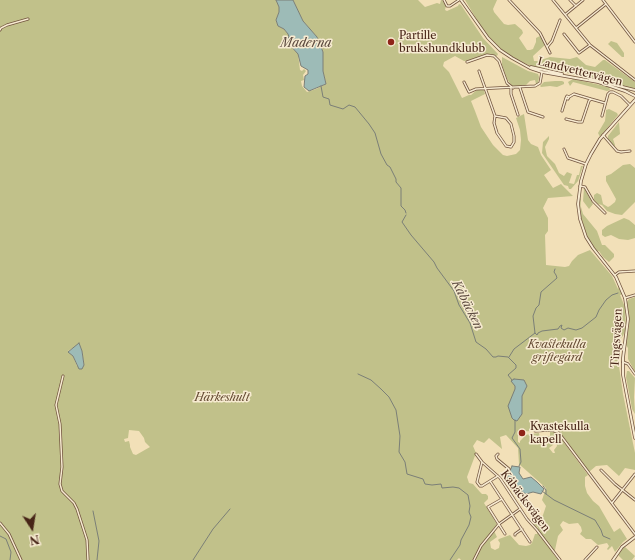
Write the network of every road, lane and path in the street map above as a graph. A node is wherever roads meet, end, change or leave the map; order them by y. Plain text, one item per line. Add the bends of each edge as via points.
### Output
1 (444, 0) edge
2 (460, 0) edge
3 (510, 0) edge
4 (553, 0) edge
5 (570, 0) edge
6 (583, 0) edge
7 (603, 0) edge
8 (606, 4) junction
9 (576, 6) junction
10 (565, 14) junction
11 (28, 19) dead end
12 (560, 20) dead end
13 (576, 28) junction
14 (0, 30) edge
15 (564, 34) dead end
16 (635, 42) edge
17 (590, 45) junction
18 (547, 47) junction
19 (550, 53) dead end
20 (467, 62) dead end
21 (479, 71) dead end
22 (543, 71) junction
23 (635, 80) edge
24 (464, 82) dead end
25 (512, 88) junction
26 (520, 88) junction
27 (485, 89) junction
28 (635, 91) edge
29 (591, 99) junction
30 (634, 100) edge
31 (605, 103) junction
32 (630, 105) junction
33 (562, 111) dead end
34 (518, 115) dead end
35 (495, 116) junction
36 (602, 116) dead end
37 (543, 117) dead end
38 (566, 119) dead end
39 (603, 135) junction
40 (564, 149) dead end
41 (630, 151) dead end
42 (586, 164) junction
43 (580, 186) junction
44 (605, 213) dead end
45 (635, 270) edge
46 (615, 275) junction
47 (635, 295) edge
48 (626, 298) junction
49 (623, 362) junction
50 (635, 374) edge
51 (63, 376) dead end
52 (535, 431) dead end
53 (635, 438) edge
54 (476, 454) dead end
55 (498, 454) dead end
56 (482, 462) junction
57 (509, 469) dead end
58 (601, 470) dead end
59 (635, 474) edge
60 (498, 476) junction
61 (490, 481) junction
62 (623, 490) junction
63 (502, 499) junction
64 (635, 499) edge
65 (612, 503) junction
66 (520, 509) junction
67 (512, 514) junction
68 (0, 523) edge
69 (499, 524) junction
70 (522, 529) junction
71 (634, 530) edge
72 (505, 534) dead end
73 (635, 534) edge
74 (515, 535) dead end
75 (635, 537) edge
76 (530, 542) dead end
77 (597, 547) dead end
78 (21, 560) edge
79 (88, 560) edge
80 (474, 560) edge
81 (560, 560) edge
82 (585, 560) edge
83 (613, 560) edge

1 - 2 street via 447,6 450,6
2 - 22 street, Landvettervägen via 484,33 507,55
3 - 18 street via 538,31
4 - 10 street
5 - 9 street
6 - 9 street
7 - 8 street
8 - 13 street
8 - 16 street
9 - 10 street
10 - 13 street
11 - 14 street via 7,25
12 - 18 street
13 - 17 street
15 - 17 street via 579,53
17 - 23 street
18 - 19 street
20 - 25 street via 494,56
21 - 27 street
22 - 26 street via 538,86
22 - 28 street, Landvettervägen via 595,80
22 - 30 street, Landvettervägen via 598,82 625,91
24 - 27 street via 469,92
25 - 26 street
25 - 27 street
25 - 34 street via 511,96
26 - 37 street via 528,112
27 - 35 street
28 - 30 street
29 - 31 street
29 - 33 street via 574,94 566,98
29 - 38 street via 582,122
30 - 32 street, Tingsvägen
31 - 32 street via 608,93 612,91
31 - 36 street
32 - 39 street, Tingsvägen
35 - 35 street via 506,118 511,124 514,136 511,146 506,146 497,133 494,125
39 - 41 street via 615,150
39 - 42 street, Tingsvägen
40 - 42 street via 568,158
42 - 43 street, Tingsvägen
43 - 44 street via 585,187 592,201
43 - 46 street, Tingsvägen via 579,209 584,232 593,248
45 - 46 street
46 - 48 street, Tingsvägen
47 - 48 street
48 - 49 street, Tingsvägen via 628,319
49 - 50 street via 628,364
49 - 53 street, Tingsvägen via 624,385
51 - 79 street via 56,405 60,424 60,484 62,491 76,506 87,540
52 - 65 street via 558,432
54 - 56 street, Kåbäcksvägen
55 - 57 street via 497,459
56 - 60 street, Kåbäcksvägen
56 - 61 street via 477,482 481,487
58 - 62 street
59 - 62 street
60 - 61 street
60 - 66 street, Kåbäcksvägen
61 - 63 street
62 - 64 street
62 - 65 street
63 - 67 street
63 - 69 street via 488,507
65 - 71 street
66 - 67 street
66 - 81 street, Kåbäcksvägen
67 - 69 street
67 - 70 street
68 - 78 street via 9,534
69 - 72 street
69 - 80 street via 481,546
70 - 74 street
70 - 76 street
71 - 73 street
75 - 83 street via 622,547
77 - 82 street

